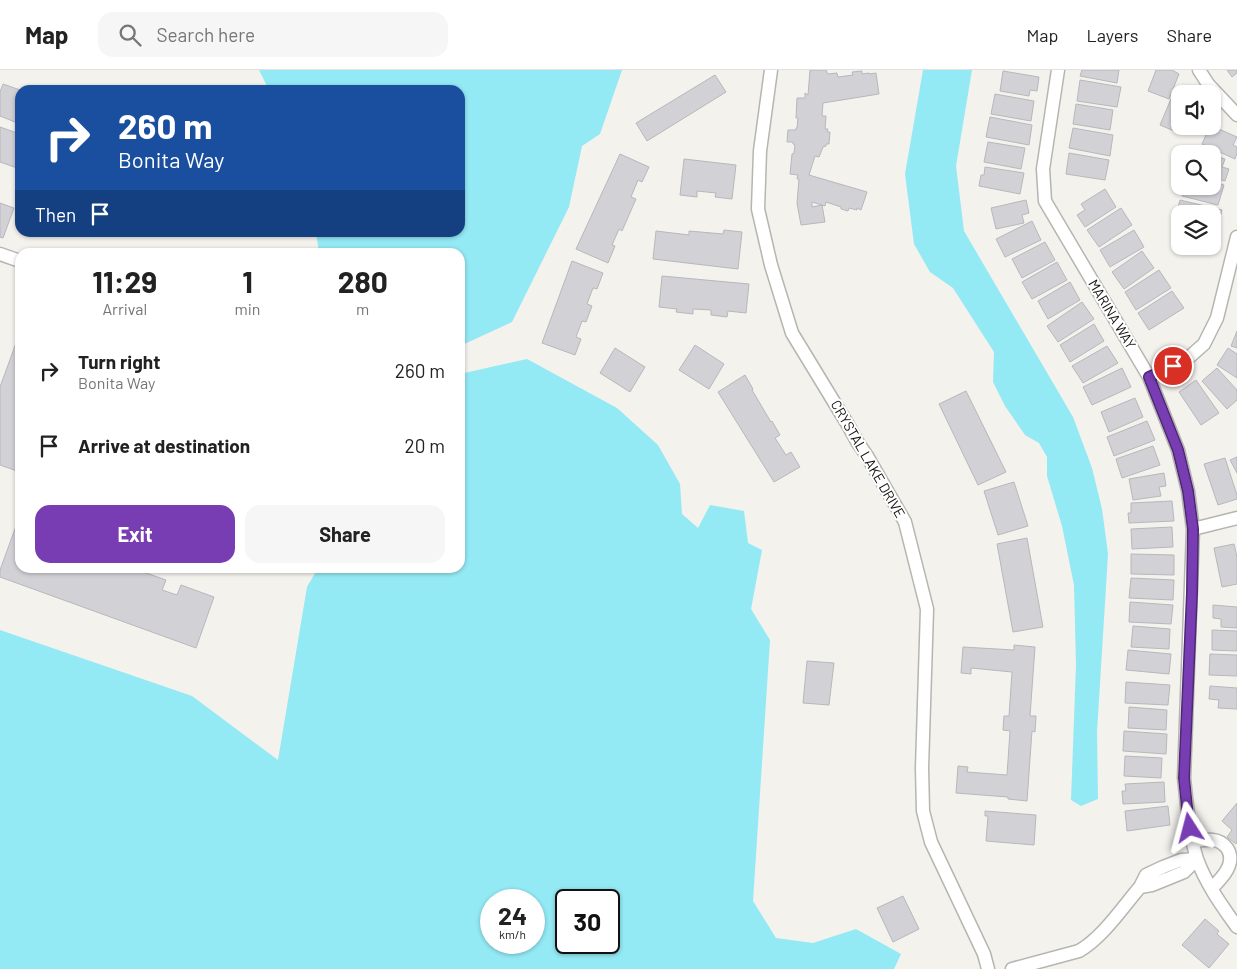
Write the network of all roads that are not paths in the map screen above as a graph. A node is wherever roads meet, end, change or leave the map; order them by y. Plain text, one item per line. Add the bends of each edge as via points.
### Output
1 (771, 70) edge
2 (1058, 70) edge
3 (1199, 70) edge
4 (1237, 115) edge
5 (1237, 237) edge
6 (0, 254) edge
7 (15, 259) edge
8 (1149, 377) junction
9 (1237, 518) edge
10 (1193, 529) junction
11 (1193, 841) junction
12 (1198, 860) junction
13 (1212, 888) junction
14 (1237, 927) edge
15 (988, 969) edge
16 (1012, 969) edge

1 - 15 street, CRYSTAL LAKE DRIVE via 760,151 758,209 771,265 792,333 905,522 927,609 923,811 931,842
2 - 8 street, MARINA WAY via 1043,169 1045,201
3 - 4 street
5 - 8 street via 1217,318 1204,344 1186,360
6 - 7 street
8 - 10 street, MARINA WAY via 1178,450
9 - 10 street
10 - 11 street, MARINA WAY via 1184,778
11 - 12 street, MARINA WAY
11 - 13 street via 1214,840 1224,844 1232,857 1231,864
12 - 13 street, MARINA WAY
12 - 16 street via 1181,860 1146,875 1140,887 1088,946
13 - 14 street, MARINA WAY

